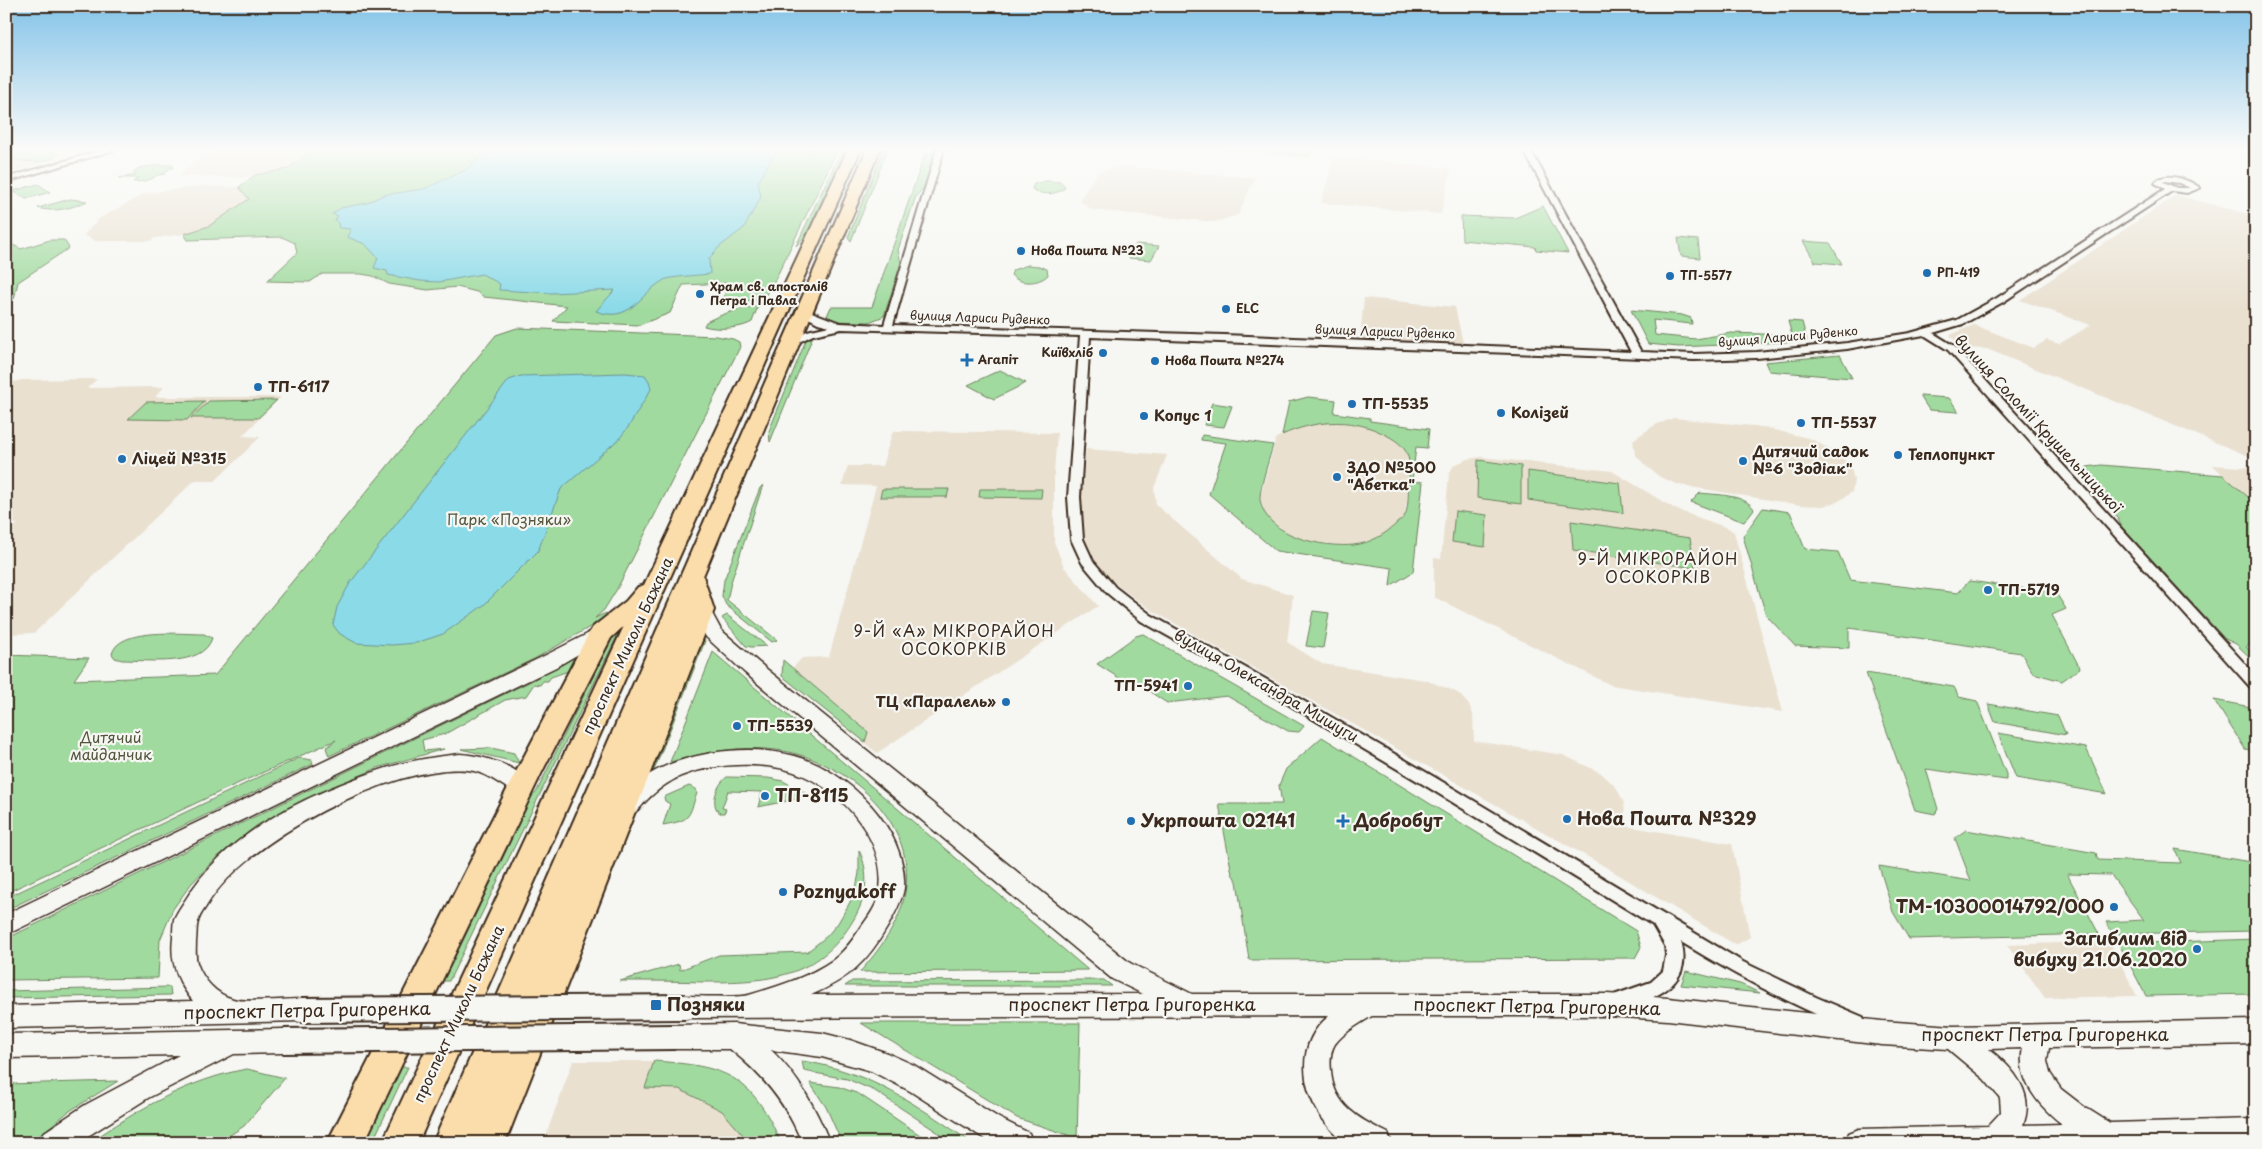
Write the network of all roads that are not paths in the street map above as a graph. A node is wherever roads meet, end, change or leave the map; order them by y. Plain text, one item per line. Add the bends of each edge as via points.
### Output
1 (830, 203) edge
2 (851, 203) edge
3 (926, 203) edge
4 (1555, 203) edge
5 (2149, 203) edge
6 (804, 312) junction
7 (841, 326) junction
8 (888, 327) junction
9 (1926, 332) junction
10 (1085, 334) junction
11 (1911, 336) junction
12 (792, 342) junction
13 (1950, 348) junction
14 (1638, 355) junction
15 (692, 576) junction
16 (658, 579) junction
17 (702, 610) junction
18 (601, 633) junction
19 (2256, 685) edge
20 (522, 787) junction
21 (616, 820) junction
22 (1655, 916) junction
23 (6, 925) edge
24 (1367, 1005) junction
25 (1607, 1005) junction
26 (1191, 1006) junction
27 (747, 1007) junction
28 (233, 1012) junction
29 (6, 1017) edge
30 (2256, 1032) edge
31 (1882, 1033) junction
32 (734, 1036) junction
33 (1953, 1038) junction
34 (2038, 1038) junction
35 (234, 1041) junction
36 (6, 1046) edge
37 (2256, 1132) edge
38 (2110, 1138) junction
39 (1993, 1140) junction
40 (53, 1143) edge
41 (345, 1143) edge
42 (400, 1143) edge
43 (451, 1143) edge
44 (487, 1143) edge
45 (816, 1143) edge
46 (1019, 1143) edge
47 (1378, 1143) edge
48 (1859, 1143) edge

1 - 16 highway, проспект Миколи Бажана
2 - 6 highway, проспект Миколи Бажана
3 - 8 street
4 - 14 street
5 - 9 street, вулиця Соломії Крушельницької via 2000,300 1960,322
6 - 7 street, вулиця Лариси Руденко via 821,322
6 - 12 highway, проспект Миколи Бажана
7 - 8 street, вулиця Лариси Руденко
7 - 12 street, вулиця Лариси Руденко via 810,333
8 - 10 street, вулиця Лариси Руденко
9 - 11 street, вулиця Лариси Руденко
9 - 13 street, вулиця Соломії Крушельницької
10 - 14 street, вулиця Лариси Руденко
10 - 22 street, вулиця Олександра Мишуги via 1074,488 1076,531 1080,551 1106,586 1146,618 1264,684
11 - 13 street
11 - 14 street, вулиця Лариси Руденко via 1757,355
12 - 15 highway, проспект Миколи Бажана
13 - 19 street, вулиця Соломії Крушельницької
15 - 17 highway
15 - 43 highway, проспект Миколи Бажана
16 - 18 highway via 634,606
16 - 42 highway, проспект Миколи Бажана
17 - 21 highway
17 - 26 main road via 713,633 751,667 1121,971
18 - 20 highway
18 - 23 main road via 549,662
20 - 28 main road via 483,765 437,762 372,780 296,814 263,834 213,879 195,902 184,925 182,947 188,976 204,996
20 - 41 highway
21 - 27 main road via 658,779 684,767 725,759 761,759 788,762 812,770 841,788 872,822 891,862 892,889 864,945 842,967
21 - 44 highway
22 - 25 street, вулиця Олександра Мишуги via 1673,940 1672,976 1663,985
22 - 31 street, вулиця Олександра Мишуги via 1770,985
24 - 25 main road, проспект Петра Григоренка
24 - 26 main road, проспект Петра Григоренка
24 - 47 main road via 1334,1027 1323,1041 1317,1076 1338,1118
25 - 31 main road, проспект Петра Григоренка via 1723,1014
26 - 27 main road, проспект Петра Григоренка
27 - 28 main road, проспект Петра Григоренка, bridge
28 - 29 main road, проспект Петра Григоренка
30 - 34 main road, проспект Петра Григоренка
31 - 33 main road, проспект Петра Григоренка
32 - 35 main road, проспект Петра Григоренка, bridge
32 - 45 main road via 760,1056 786,1083 806,1117
32 - 46 main road, проспект Петра Григоренка via 816,1043 876,1060
33 - 34 main road, проспект Петра Григоренка
33 - 39 main road via 1998,1074 2012,1093 2015,1111 2009,1124
34 - 38 main road via 2034,1061 2041,1082 2051,1097 2072,1115
35 - 36 main road, проспект Петра Григоренка
35 - 40 main road via 142,1086 81,1122
37 - 38 main road
38 - 39 main road
39 - 48 main road

